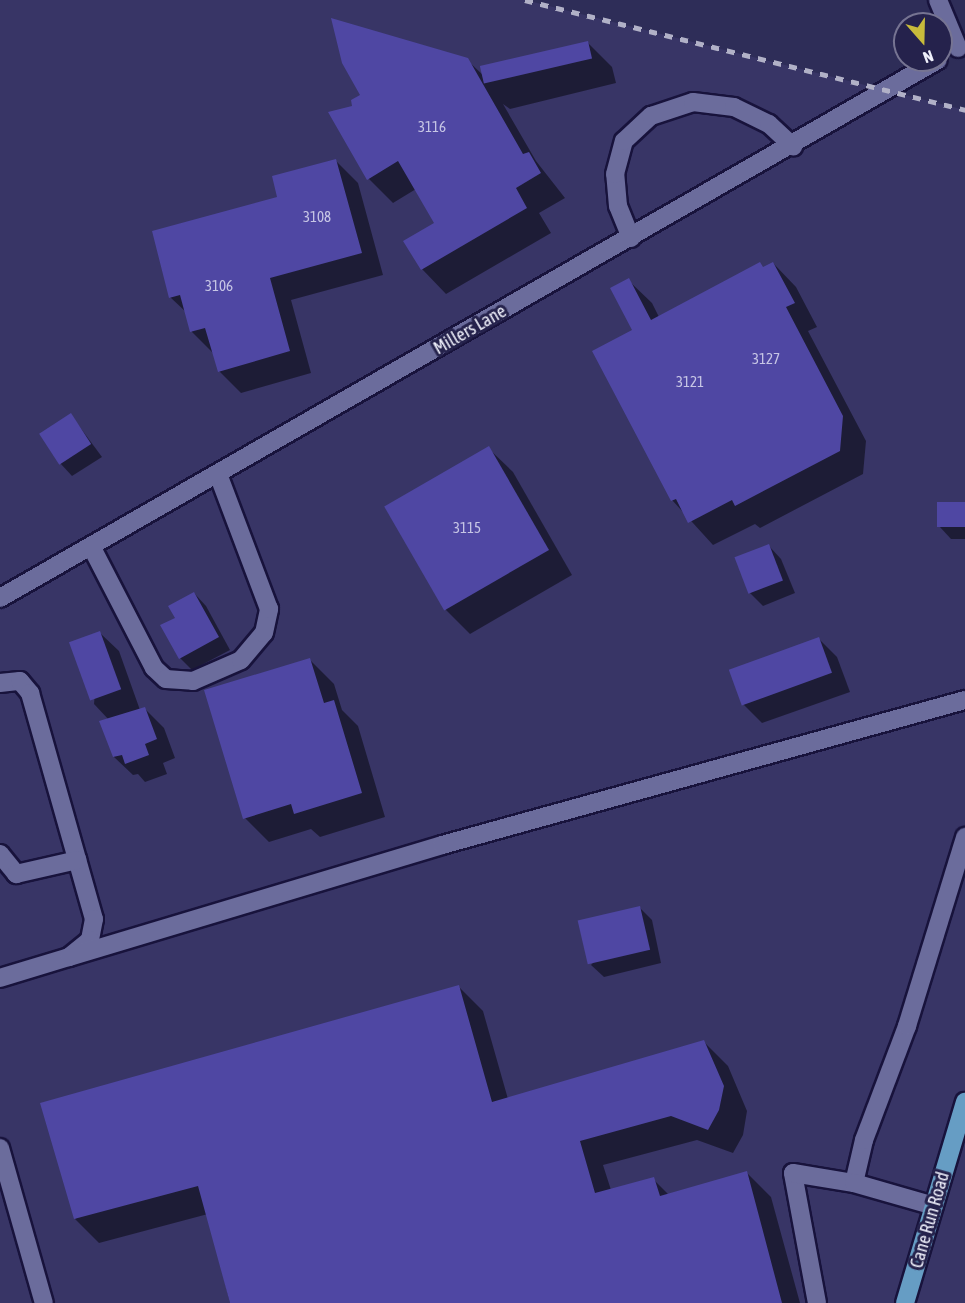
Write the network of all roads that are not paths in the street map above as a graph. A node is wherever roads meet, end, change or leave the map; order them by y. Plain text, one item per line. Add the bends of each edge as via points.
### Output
1 (938, 0) edge
2 (961, 46) edge
3 (918, 72) edge
4 (793, 146) junction
5 (631, 238) junction
6 (218, 474) junction
7 (92, 546) junction
8 (0, 598) edge
9 (0, 683) edge
10 (965, 700) edge
11 (965, 837) edge
12 (0, 854) edge
13 (77, 860) junction
14 (69, 957) junction
15 (0, 978) edge
16 (965, 1102) edge
17 (0, 1148) edge
18 (854, 1183) junction
19 (934, 1206) junction
20 (44, 1303) edge
21 (817, 1303) edge
22 (905, 1303) edge

1 - 2 street
3 - 4 street, Millers Lane
4 - 5 street, Millers Lane
4 - 5 street via 769,123 734,107 693,102 651,116 624,141 615,174 618,206
5 - 6 street, Millers Lane
6 - 7 street, Millers Lane
6 - 7 street via 269,609 264,633 241,660 194,681 166,679 154,668
7 - 8 street, Millers Lane
9 - 13 street via 20,681 30,693
10 - 14 street via 442,845
11 - 18 street via 907,1026 864,1140
12 - 13 street via 16,874
13 - 14 street via 94,919 90,940
14 - 15 street
16 - 19 main road, Cane Run Road
17 - 20 street
18 - 19 street
18 - 21 street via 793,1173
19 - 22 main road, Cane Run Road

